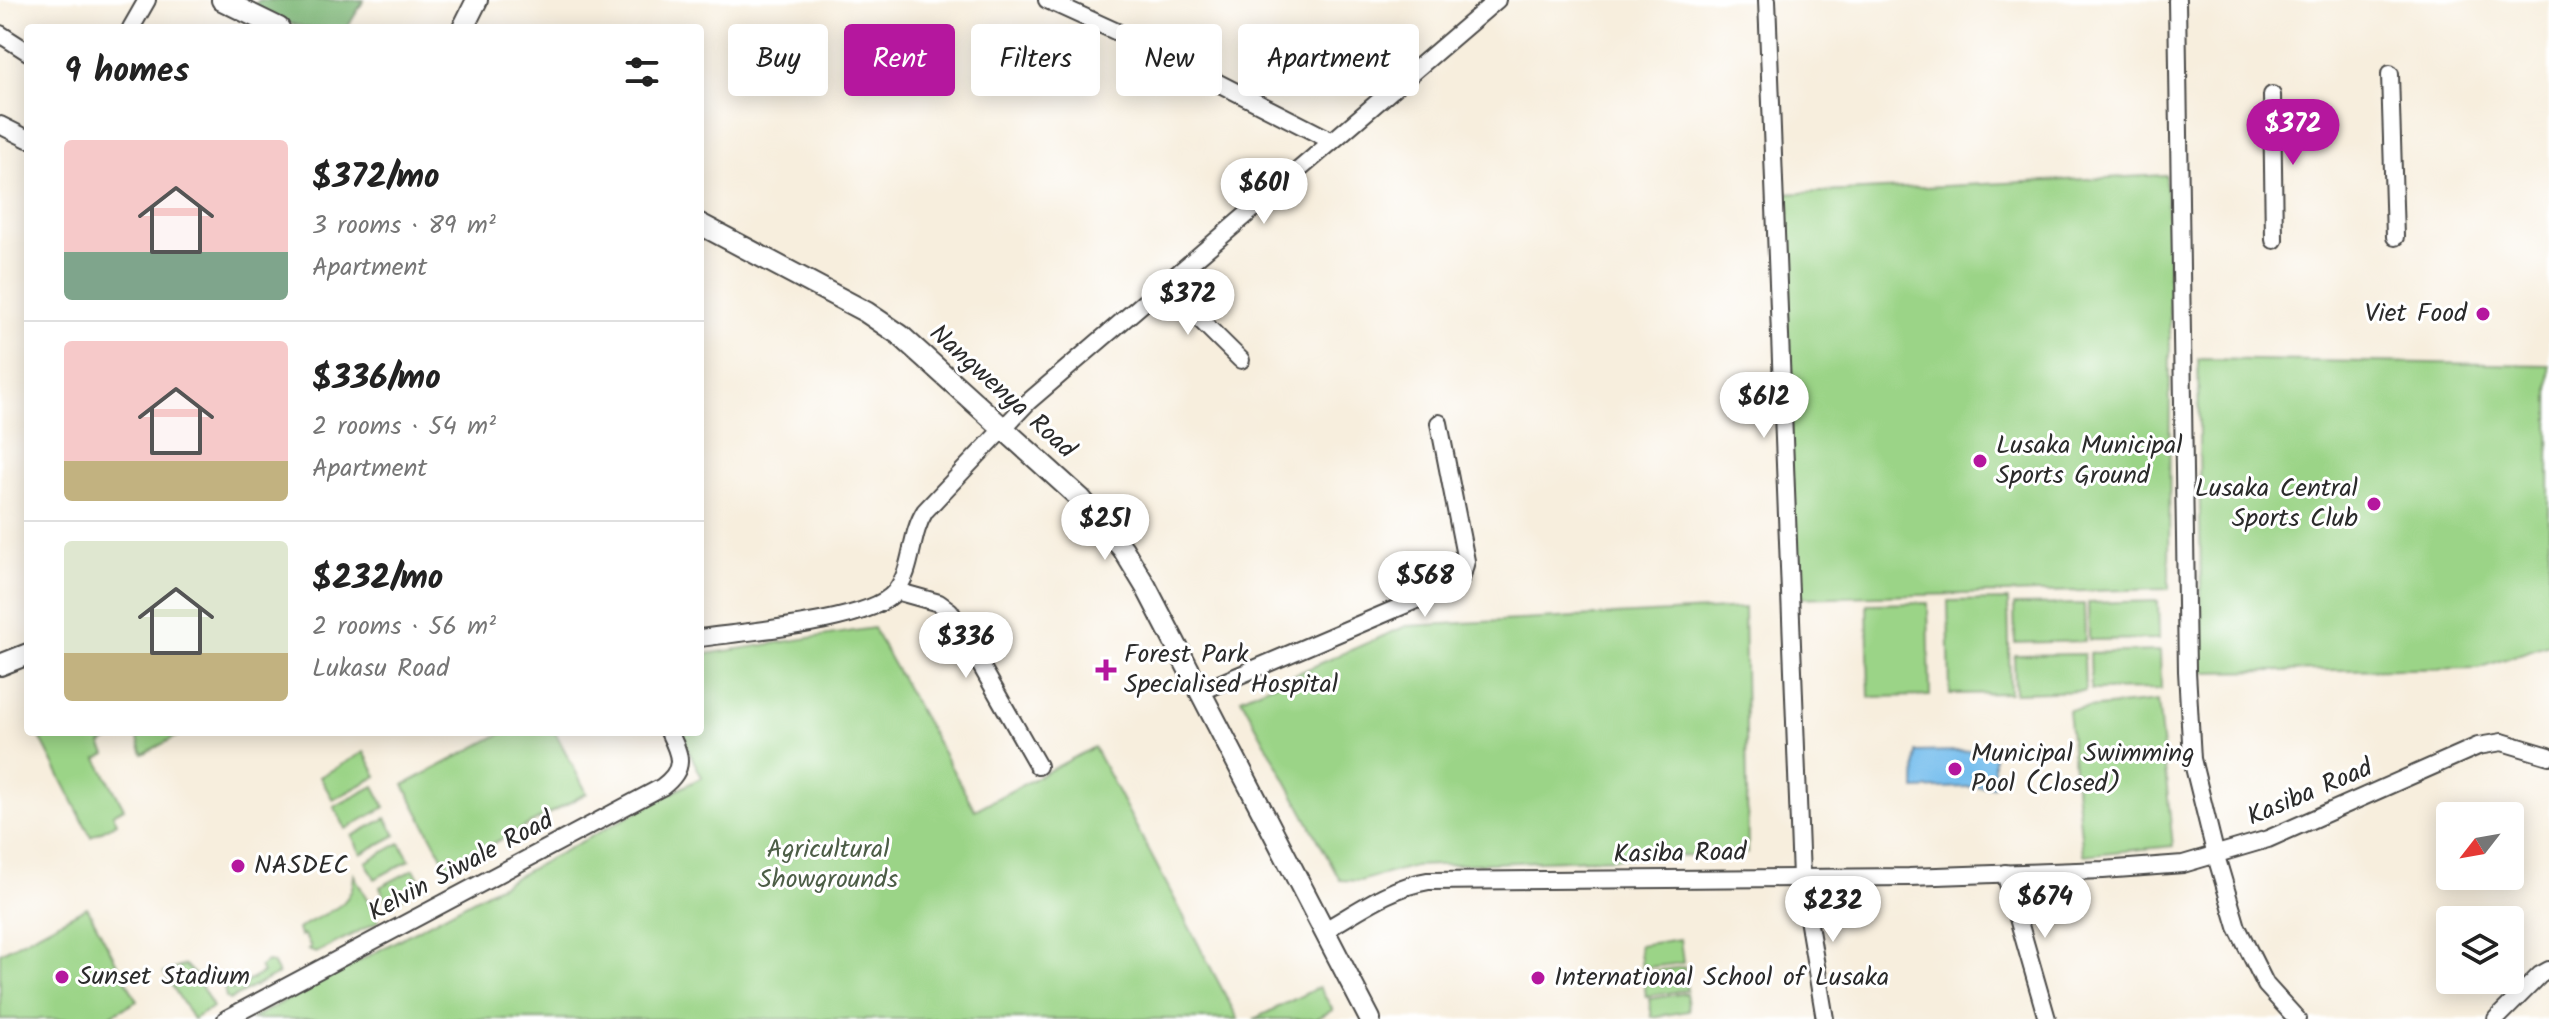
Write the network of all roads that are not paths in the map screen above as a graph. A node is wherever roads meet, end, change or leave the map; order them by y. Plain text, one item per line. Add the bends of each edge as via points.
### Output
1 (147, 0) edge
2 (222, 0) edge
3 (477, 0) edge
4 (1047, 0) edge
5 (1767, 0) edge
6 (2177, 0) edge
7 (1490, 2) edge
8 (133, 24) edge
9 (271, 24) edge
10 (465, 24) edge
11 (0, 34) edge
12 (24, 49) edge
13 (2390, 74) dead end
14 (2272, 95) dead end
15 (0, 125) edge
16 (24, 137) edge
17 (1332, 141) junction
18 (704, 226) edge
19 (2395, 237) dead end
20 (2274, 240) dead end
21 (1165, 285) junction
22 (1241, 360) dead end
23 (1439, 423) dead end
24 (1004, 427) junction
25 (896, 591) junction
26 (704, 637) edge
27 (24, 656) edge
28 (0, 665) edge
29 (1200, 692) junction
30 (671, 736) edge
31 (2549, 756) edge
32 (1038, 766) dead end
33 (2216, 856) junction
34 (2005, 873) junction
35 (1801, 877) junction
36 (1325, 930) junction
37 (2549, 970) edge
38 (226, 1019) edge
39 (1370, 1019) edge
40 (1825, 1019) edge
41 (2047, 1019) edge
42 (2297, 1019) edge
43 (2496, 1019) edge

1 - 8 street
2 - 9 main road
3 - 10 main road
4 - 17 street
5 - 35 street
6 - 33 street via 2187,671 2192,759
7 - 17 street
11 - 12 street
13 - 19 street
14 - 20 street
15 - 16 street
17 - 21 street
18 - 24 main road, Nangwenya Road via 866,312 932,361
21 - 22 street
21 - 24 street
23 - 29 street via 1466,561 1462,576
24 - 25 street via 925,511
24 - 29 main road, Nangwenya Road via 1117,541
25 - 26 street via 861,613
25 - 32 street via 950,611
27 - 28 main road
29 - 36 main road, Nangwenya Road
30 - 38 street, Kelvin Siwale Road via 680,765 662,787
31 - 33 street, Kasiba Road via 2502,742 2478,746 2280,834
33 - 34 street, Kasiba Road via 2143,868
33 - 42 street via 2237,927 2254,962 2266,985
34 - 35 street, Kasiba Road
34 - 41 street
35 - 36 street, Kasiba Road via 1428,881 1392,892
35 - 40 street
36 - 39 main road, Nangwenya Road
37 - 43 street

